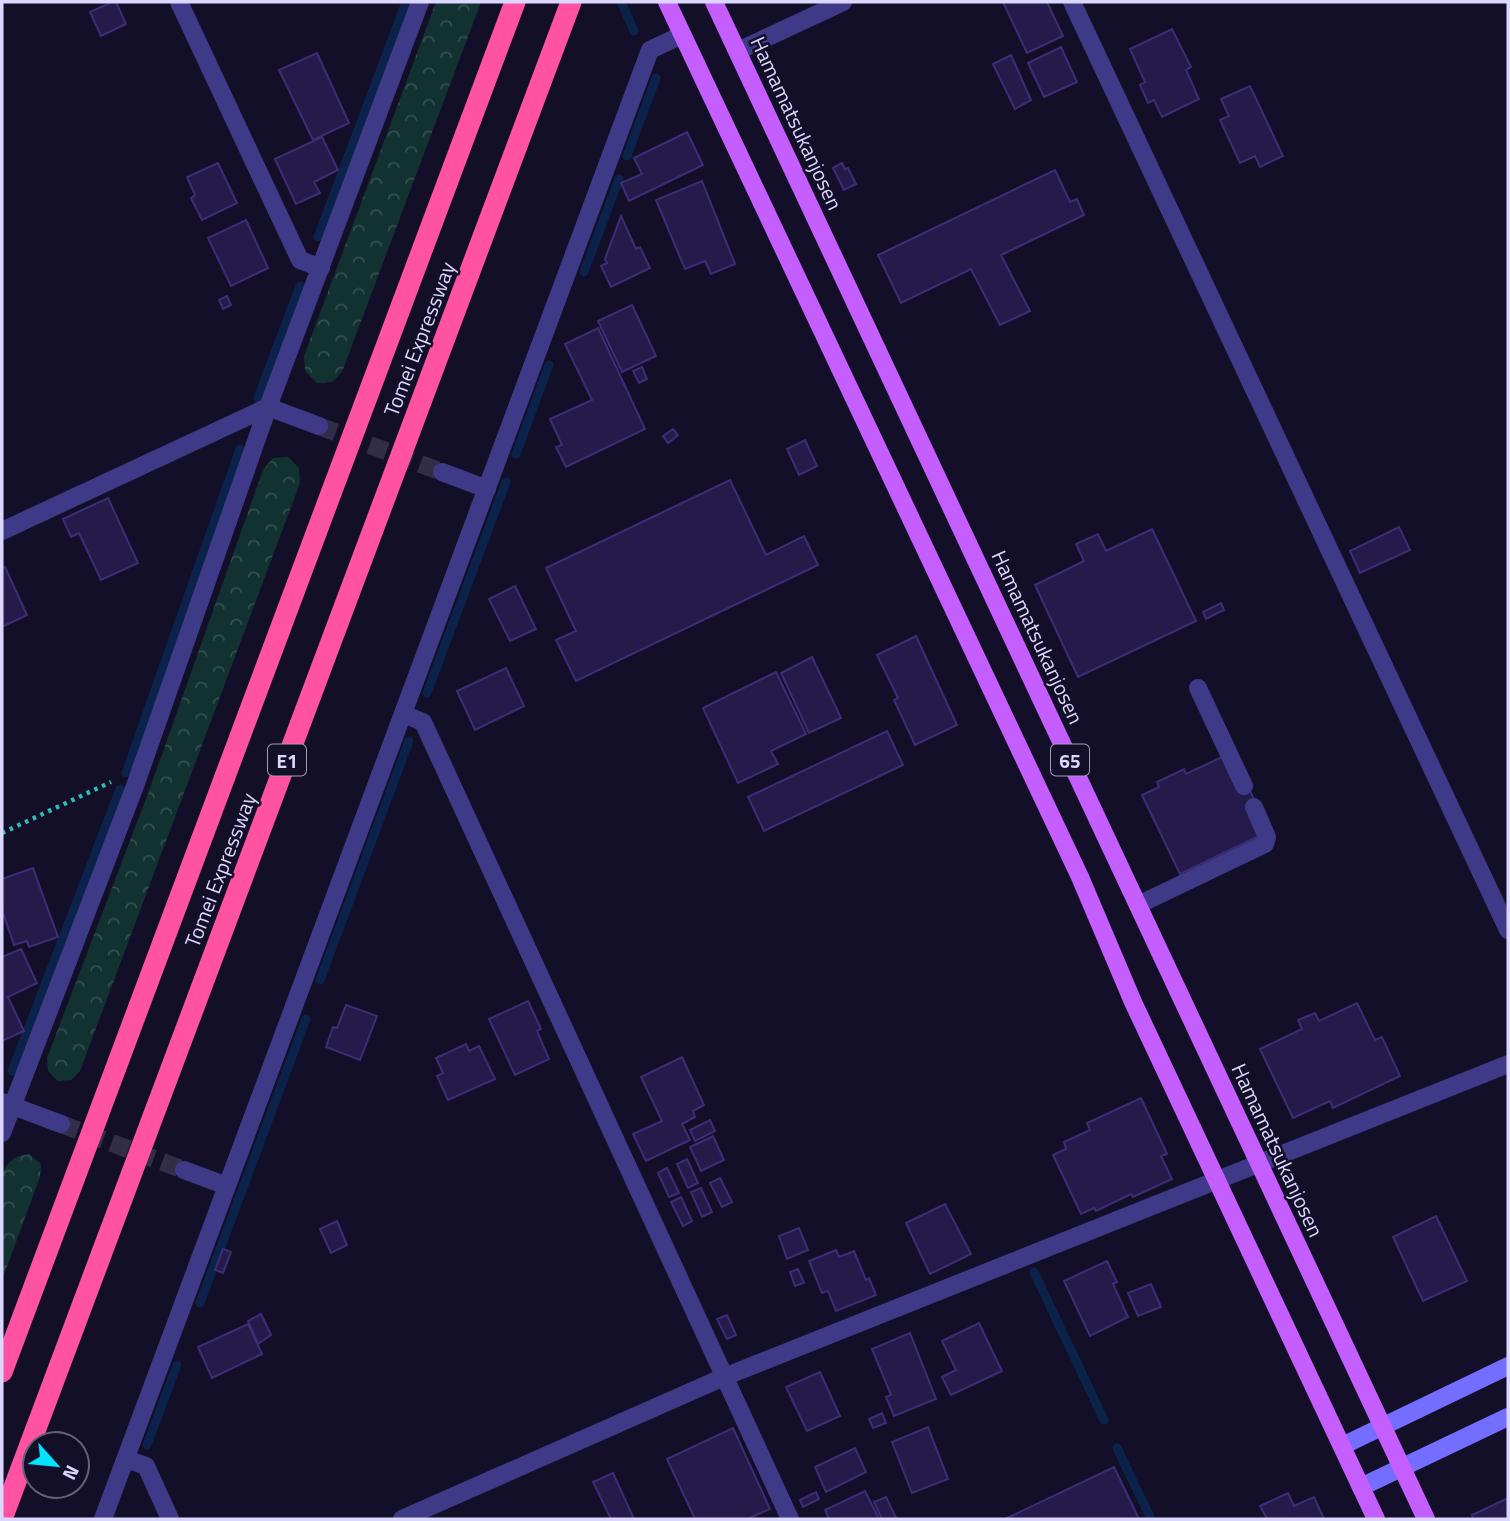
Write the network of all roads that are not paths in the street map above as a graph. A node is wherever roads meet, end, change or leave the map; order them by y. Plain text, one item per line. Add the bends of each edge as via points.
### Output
1 (179, 2) edge
2 (420, 2) edge
3 (515, 2) edge
4 (571, 2) edge
5 (667, 2) edge
6 (714, 2) edge
7 (844, 2) edge
8 (1072, 2) edge
9 (682, 35) junction
10 (738, 51) junction
11 (321, 268) junction
12 (268, 407) junction
13 (319, 426) tunnel mouth
14 (442, 472) tunnel mouth
15 (487, 489) junction
16 (2, 531) edge
17 (1198, 688) dead end
18 (403, 714) junction
19 (1244, 786) dead end
20 (1254, 807) dead end
21 (1138, 905) junction
22 (1508, 930) edge
23 (1508, 1064) edge
24 (7, 1104) edge
25 (61, 1124) tunnel mouth
26 (2, 1133) edge
27 (1259, 1163) junction
28 (184, 1170) tunnel mouth
29 (1216, 1180) junction
30 (227, 1186) junction
31 (1508, 1366) edge
32 (2, 1373) edge
33 (724, 1377) junction
34 (1508, 1417) edge
35 (1382, 1426) junction
36 (1342, 1446) junction
37 (126, 1459) junction
38 (1402, 1467) junction
39 (1361, 1487) junction
40 (2, 1519) edge
41 (103, 1519) edge
42 (170, 1519) edge
43 (402, 1519) edge
44 (790, 1519) edge
45 (1376, 1519) edge
46 (1426, 1519) edge

1 - 11 street via 300,260
2 - 11 street
3 - 32 highway, Tomei Expressway / E1
4 - 40 highway, Tomei Expressway / E1
5 - 9 main road, 65
6 - 10 main road, Hamamatsukanjosen / 65
7 - 10 street
8 - 22 street
9 - 15 street via 650,50
9 - 29 main road, 65 via 1080,877
10 - 21 main road, Hamamatsukanjosen / 65
11 - 12 street
12 - 13 street
12 - 16 street
12 - 24 street via 135,786
14 - 15 street
15 - 18 street
17 - 19 street
18 - 30 street
18 - 33 street via 423,722
20 - 21 street via 1267,837 1265,844
21 - 27 main road, Hamamatsukanjosen / 65
23 - 27 street
24 - 25 street
24 - 26 street
27 - 29 street
27 - 35 main road, Hamamatsukanjosen / 65
28 - 30 street
29 - 33 street
29 - 36 main road, 65
30 - 37 street
31 - 35 street
33 - 43 street
33 - 44 street
34 - 38 street
35 - 36 street
35 - 38 main road, Hamamatsukanjosen / 65
36 - 39 main road, 65
37 - 41 street
37 - 42 street via 146,1466
38 - 39 street
38 - 46 main road, Hamamatsukanjosen / 65
39 - 45 main road, 65

